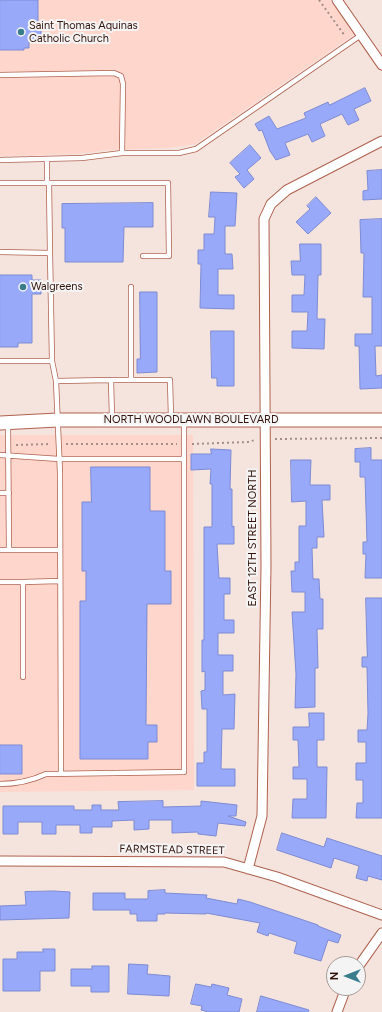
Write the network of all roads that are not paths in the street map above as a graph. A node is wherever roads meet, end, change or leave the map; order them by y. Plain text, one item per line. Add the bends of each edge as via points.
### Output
1 (337, 0) edge
2 (361, 35) junction
3 (382, 65) edge
4 (0, 75) edge
5 (382, 141) edge
6 (122, 153) junction
7 (47, 159) junction
8 (0, 160) edge
9 (0, 183) edge
10 (48, 183) junction
11 (0, 252) edge
12 (50, 253) junction
13 (142, 256) dead end
14 (131, 287) dead end
15 (0, 361) edge
16 (52, 361) junction
17 (111, 380) junction
18 (131, 380) junction
19 (56, 381) junction
20 (58, 420) junction
21 (112, 420) junction
22 (177, 420) junction
23 (265, 420) junction
24 (382, 420) edge
25 (4, 423) edge
26 (0, 455) edge
27 (9, 455) junction
28 (59, 459) junction
29 (184, 459) junction
30 (0, 493) edge
31 (9, 493) junction
32 (0, 550) edge
33 (9, 550) junction
34 (60, 550) junction
35 (60, 581) junction
36 (0, 582) edge
37 (23, 582) junction
38 (23, 677) dead end
39 (61, 774) junction
40 (0, 784) edge
41 (0, 861) edge
42 (248, 869) junction
43 (382, 915) edge
44 (382, 933) edge
45 (365, 956) edge
46 (343, 996) edge
47 (337, 1012) edge

1 - 2 street
2 - 3 street
2 - 6 lane via 196,149 179,153
4 - 6 lane via 114,73 121,76
5 - 23 street, EAST 12TH STREET NORTH via 287,190 269,207 264,219
6 - 7 lane
7 - 8 lane
7 - 10 lane
9 - 10 lane
10 - 12 lane
10 - 13 lane via 168,183 169,256
11 - 12 lane
12 - 16 lane
14 - 18 lane
15 - 16 lane
16 - 19 lane
17 - 18 lane
17 - 19 lane
17 - 21 lane
18 - 22 lane via 170,380
19 - 20 lane
20 - 21 main road, NORTH WOODLAWN BOULEVARD
20 - 25 main road, NORTH WOODLAWN BOULEVARD
20 - 28 lane
21 - 22 main road, NORTH WOODLAWN BOULEVARD
22 - 23 main road, NORTH WOODLAWN BOULEVARD
22 - 29 lane
23 - 24 main road, NORTH WOODLAWN BOULEVARD
23 - 42 street, EAST 12TH STREET NORTH via 266,566 262,816
25 - 27 lane
26 - 27 lane
27 - 28 lane
27 - 31 lane
28 - 29 lane
28 - 34 lane
29 - 39 lane via 184,772
30 - 31 lane
31 - 33 lane
32 - 33 lane
33 - 34 lane
34 - 35 lane
35 - 37 lane
35 - 39 lane
36 - 37 lane
37 - 38 lane
39 - 40 lane via 46,774 15,784
41 - 42 street, FARMSTEAD STREET via 224,862
42 - 43 street, FARMSTEAD STREET
44 - 45 street
46 - 47 street

